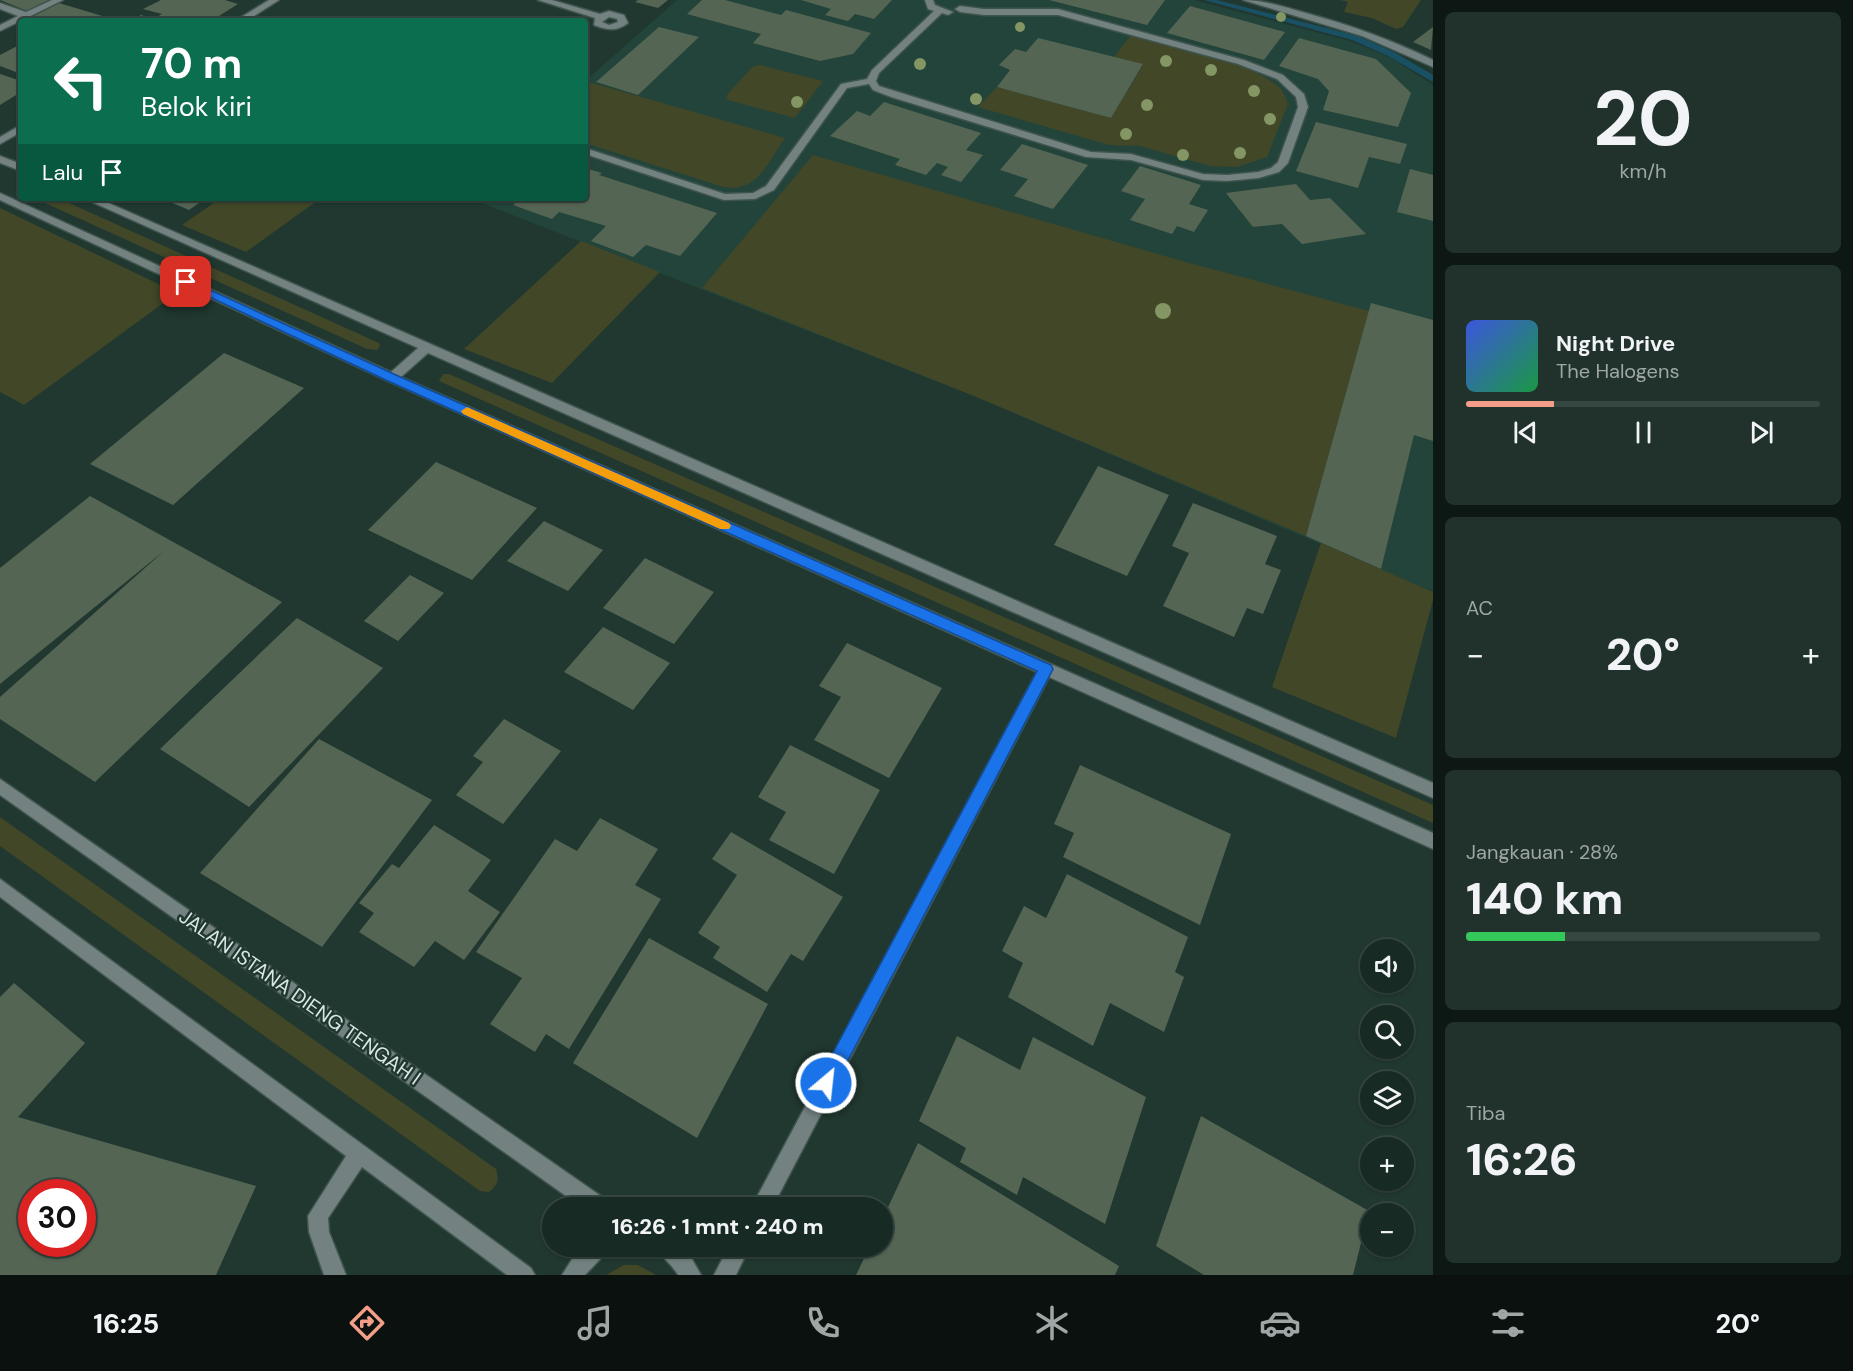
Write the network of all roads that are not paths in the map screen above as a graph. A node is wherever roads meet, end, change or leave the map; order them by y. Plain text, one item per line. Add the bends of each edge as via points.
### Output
1 (59, 0) edge
2 (275, 0) edge
3 (542, 0) edge
4 (929, 0) edge
5 (1247, 0) edge
6 (961, 4) edge
7 (0, 6) edge
8 (939, 11) junction
9 (27, 16) junction
10 (600, 17) dead end
11 (22, 18) edge
12 (245, 18) edge
13 (18, 20) edge
14 (0, 28) edge
15 (1433, 51) edge
16 (1428, 62) edge
17 (871, 81) junction
18 (18, 130) edge
19 (0, 141) edge
20 (588, 153) edge
21 (0, 159) edge
22 (18, 167) edge
23 (0, 196) edge
24 (95, 201) edge
25 (426, 348) junction
26 (392, 378) junction
27 (1046, 669) junction
28 (0, 786) edge
29 (1433, 791) edge
30 (1433, 841) edge
31 (0, 887) edge
32 (359, 1154) junction
33 (585, 1197) edge
34 (767, 1197) edge
35 (586, 1257) edge
36 (679, 1257) edge
37 (734, 1257) edge
38 (335, 1275) edge
39 (524, 1275) edge
40 (573, 1275) edge
41 (690, 1275) edge
42 (725, 1275) edge

1 - 9 street
2 - 12 street
3 - 10 street
4 - 8 street via 931,7
5 - 16 street via 1361,32
6 - 8 street via 948,12
6 - 17 street via 980,12 1059,12 1241,62 1280,77 1301,96 1303,108 1283,163 1259,175 1227,178 1203,177 1131,157 1090,155 894,95 876,88
7 - 9 street
8 - 17 street via 875,72
9 - 11 street
13 - 14 street
15 - 16 street
17 - 20 street via 844,86 770,188 755,196 711,194
18 - 19 street
21 - 22 street
23 - 26 street
24 - 25 street
25 - 26 street
25 - 29 street
26 - 27 street
27 - 30 street
27 - 34 street
28 - 33 street, JALAN ISTANA DIENG TENGAH I
31 - 32 street
32 - 38 street via 318,1216 319,1232
32 - 39 street
35 - 40 street
36 - 41 street
37 - 42 street

